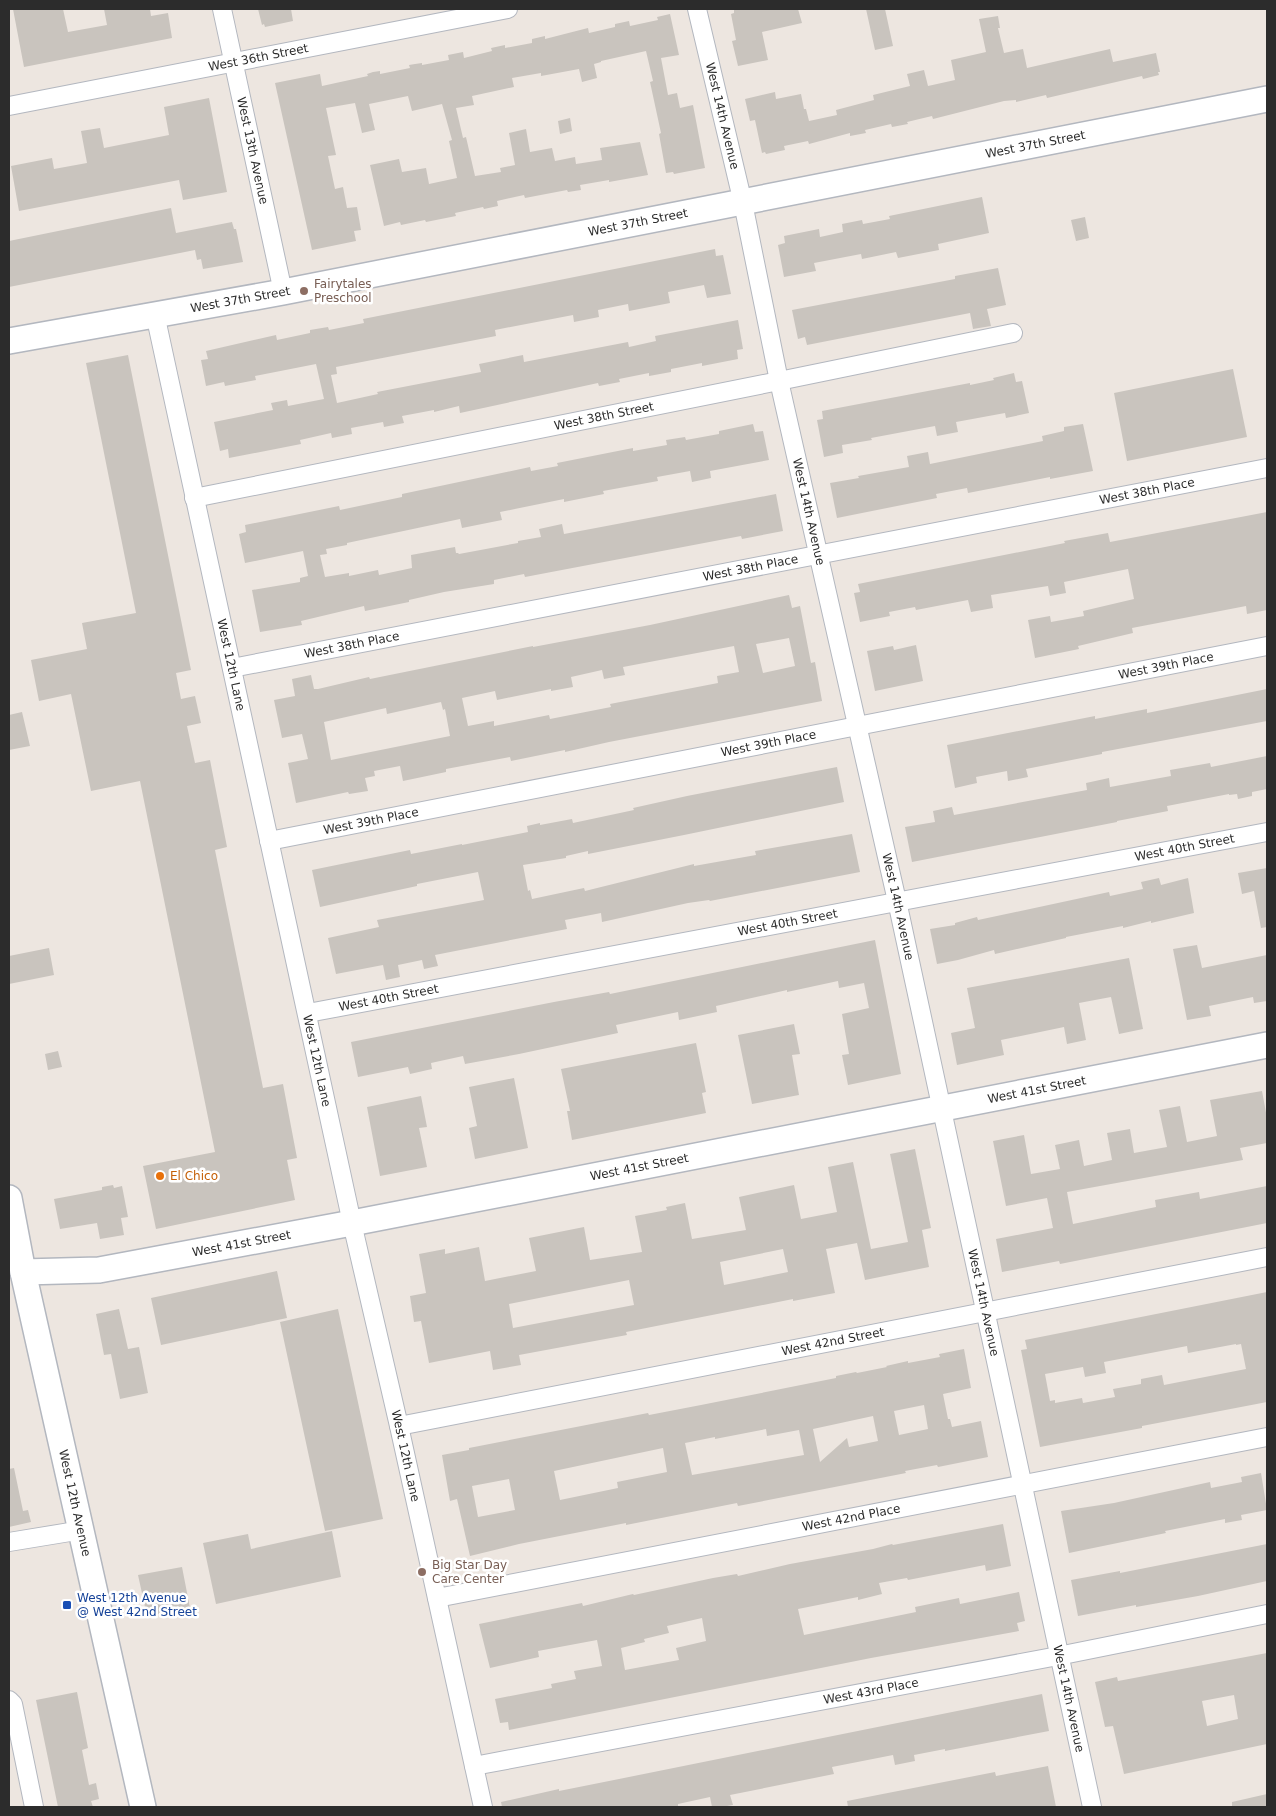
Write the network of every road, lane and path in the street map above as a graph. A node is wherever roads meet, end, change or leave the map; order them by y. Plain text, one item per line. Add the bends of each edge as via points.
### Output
1 (222, 9) edge
2 (508, 9) edge
3 (697, 9) edge
4 (234, 62) junction
5 (1267, 99) edge
6 (9, 106) edge
7 (743, 203) junction
8 (283, 292) junction
9 (155, 314) junction
10 (1013, 333) dead end
11 (9, 341) edge
12 (779, 381) junction
13 (1267, 468) edge
14 (194, 498) junction
15 (819, 554) junction
16 (1267, 646) edge
17 (232, 668) junction
18 (858, 726) junction
19 (1267, 832) edge
20 (269, 840) junction
21 (897, 902) junction
22 (308, 1013) junction
23 (1267, 1045) edge
24 (940, 1109) junction
25 (9, 1198) edge
26 (352, 1223) junction
27 (1267, 1256) edge
28 (16, 1270) edge
29 (984, 1312) junction
30 (399, 1426) junction
31 (1267, 1437) edge
32 (1022, 1484) junction
33 (82, 1530) junction
34 (9, 1542) edge
35 (437, 1598) junction
36 (1267, 1614) edge
37 (1058, 1656) junction
38 (11, 1702) edge
39 (474, 1766) junction
40 (34, 1807) edge
41 (143, 1807) edge
42 (483, 1807) edge
43 (1092, 1807) edge

1 - 4 street, West 13th Avenue
2 - 4 street, West 36th Street
3 - 7 street, West 14th Avenue
4 - 6 street, West 36th Street
4 - 8 street, West 13th Avenue
5 - 7 street, West 37th Street
7 - 8 street, West 37th Street
7 - 12 street, West 14th Avenue
8 - 9 street, West 37th Street
9 - 11 street, West 37th Street
9 - 14 street, West 12th Lane
10 - 12 street, West 38th Street
12 - 14 street, West 38th Street
12 - 15 street, West 14th Avenue
13 - 15 street, West 38th Place
14 - 17 street, West 12th Lane
15 - 17 street, West 38th Place
15 - 18 street, West 14th Avenue
16 - 18 street, West 39th Place
17 - 20 street, West 12th Lane
18 - 20 street, West 39th Place
18 - 21 street, West 14th Avenue
19 - 21 street, West 40th Street
20 - 22 street, West 12th Lane
21 - 22 street, West 40th Street
21 - 24 street, West 14th Avenue
22 - 26 street, West 12th Lane
23 - 24 street, West 41st Street
24 - 26 street, West 41st Street
24 - 29 street, West 14th Avenue
25 - 28 street, West 12th Avenue
26 - 28 street, West 41st Street via 99,1270
26 - 30 street, West 12th Lane
27 - 29 street, West 42nd Street
28 - 33 street, West 12th Avenue
29 - 30 street, West 42nd Street
29 - 32 street, West 14th Avenue
30 - 35 street, West 12th Lane
31 - 32 street, West 42nd Place
32 - 35 street, West 42nd Place
32 - 37 street, West 14th Avenue
33 - 34 street
33 - 41 street, West 12th Avenue
35 - 39 street, West 12th Lane
36 - 37 street, West 43rd Place
37 - 39 street, West 43rd Place
37 - 43 street, West 14th Avenue
38 - 40 street
39 - 42 street, West 12th Lane

